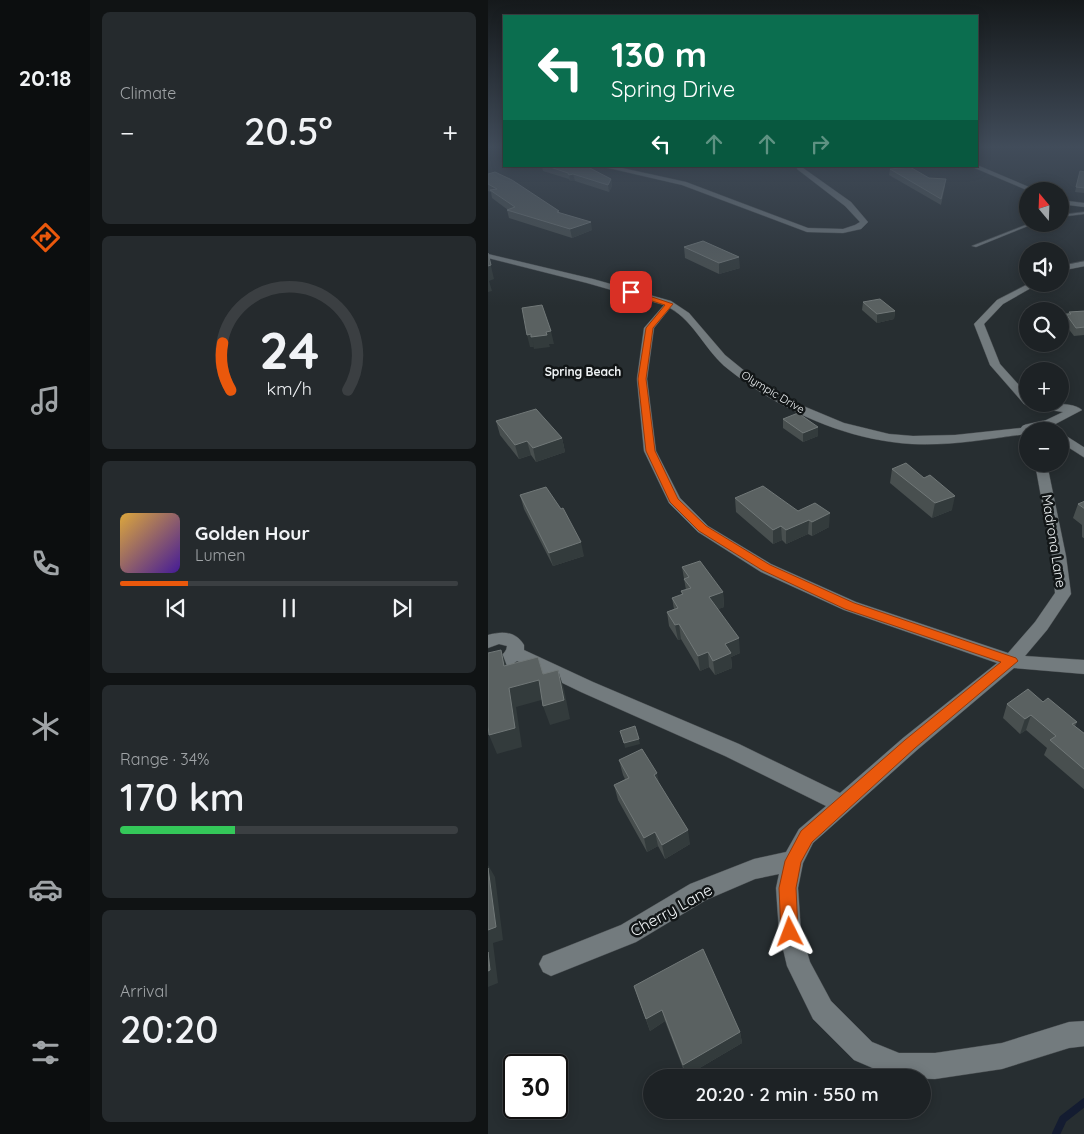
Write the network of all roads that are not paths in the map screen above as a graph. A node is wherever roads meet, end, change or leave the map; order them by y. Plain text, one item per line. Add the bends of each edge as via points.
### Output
1 (728, 200) edge
2 (843, 200) edge
3 (1069, 203) edge
4 (1084, 205) edge
5 (1069, 214) edge
6 (1084, 215) edge
7 (1019, 229) edge
8 (974, 246) dead end
9 (488, 256) edge
10 (1084, 264) edge
11 (1069, 267) edge
12 (1019, 292) edge
13 (669, 304) junction
14 (1019, 391) edge
15 (1080, 410) edge
16 (1055, 422) edge
17 (1019, 431) edge
18 (1069, 443) edge
19 (1084, 454) edge
20 (1043, 472) edge
21 (488, 642) edge
22 (515, 653) junction
23 (1011, 661) junction
24 (488, 664) edge
25 (1084, 666) edge
26 (842, 804) junction
27 (793, 861) junction
28 (551, 964) dead end
29 (1084, 1033) edge

1 - 2 street via 807,230 843,231 858,227 864,222
3 - 4 street
5 - 6 lane
7 - 8 lane
9 - 13 street, Olympic Drive
10 - 11 street
12 - 14 street via 1000,302 979,324 995,365
13 - 17 street, Olympic Drive via 686,316 728,364 816,418 857,431 910,440
13 - 23 street via 650,328 642,379 650,451 674,500 703,529 766,568 850,606
15 - 16 street, Olympic Drive
18 - 19 street
20 - 23 street, Madrona Lane via 1063,594
21 - 22 street via 508,638 516,645
22 - 24 street via 502,663
22 - 26 street via 732,750
23 - 25 street
23 - 26 street, Madrona Lane
26 - 27 street, Madrona Lane via 806,836
27 - 28 street, Cherry Lane via 754,869 698,892 628,934
27 - 29 street, Madrona Lane via 787,888 790,932 799,966 822,1010 863,1050 899,1066 935,1066 1002,1056 1069,1034

